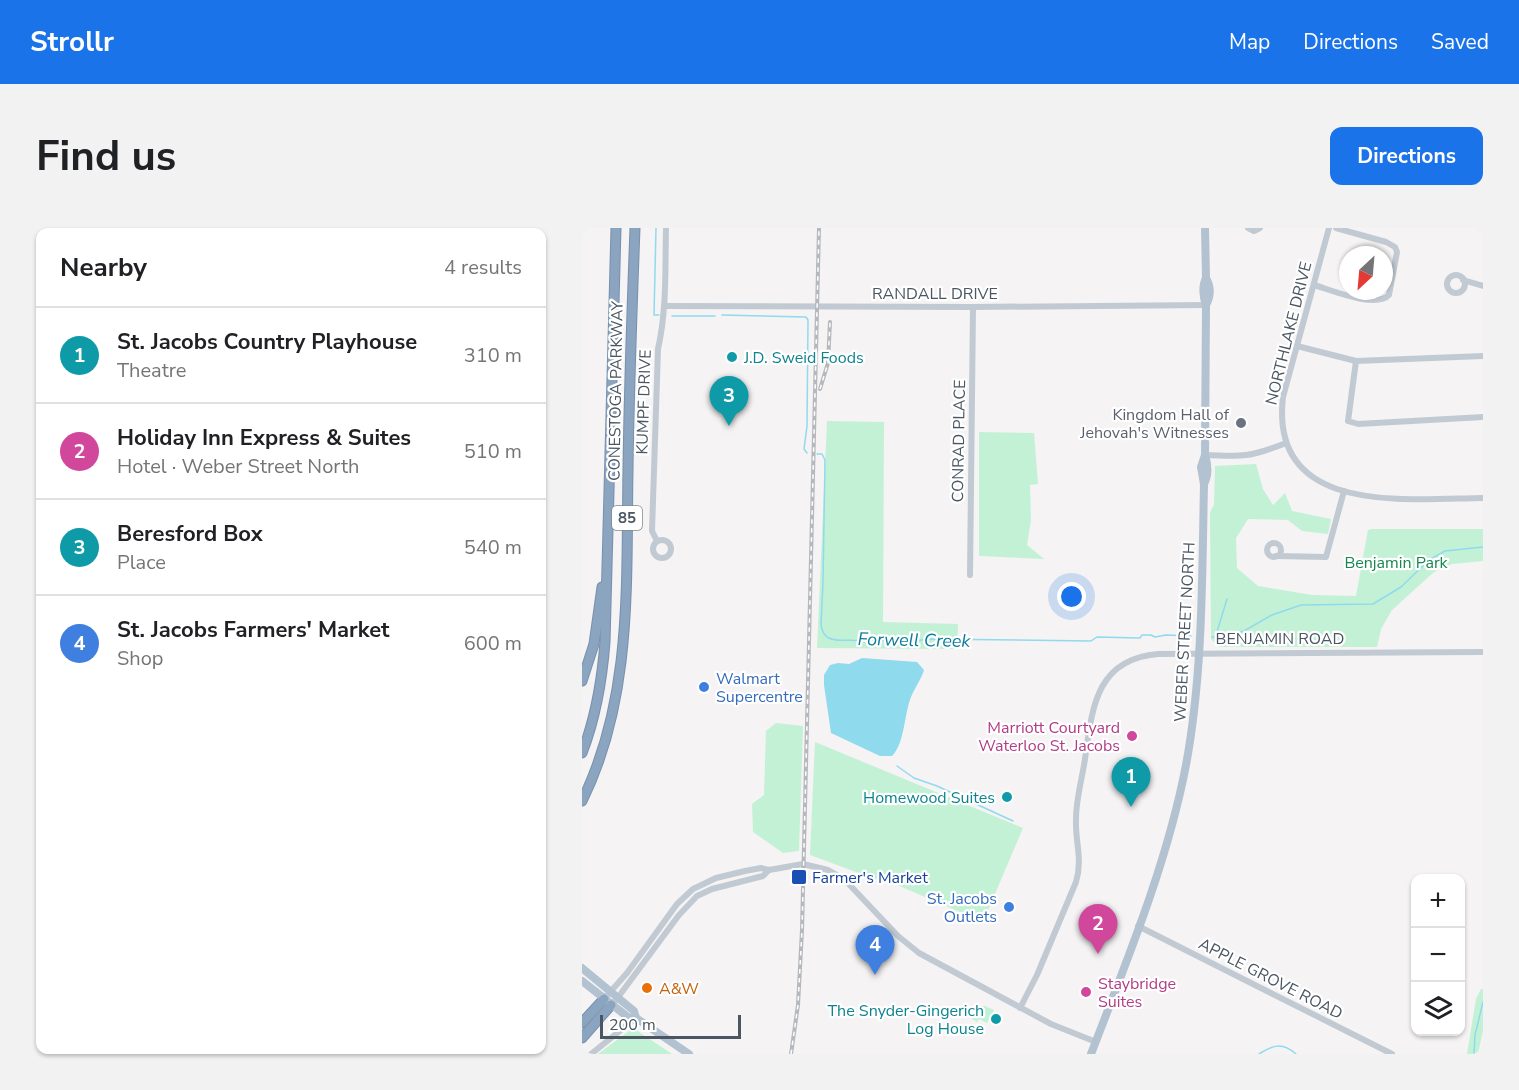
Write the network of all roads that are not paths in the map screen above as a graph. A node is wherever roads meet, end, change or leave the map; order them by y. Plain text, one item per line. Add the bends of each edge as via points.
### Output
1 (616, 228) edge
2 (635, 228) edge
3 (666, 228) edge
4 (1204, 228) edge
5 (1248, 228) edge
6 (1260, 228) edge
7 (1329, 228) edge
8 (1336, 228) edge
9 (1463, 280) dead end
10 (1314, 285) junction
11 (1483, 286) edge
12 (1206, 305) junction
13 (664, 306) junction
14 (973, 307) junction
15 (1297, 346) junction
16 (1483, 356) edge
17 (1356, 362) junction
18 (1483, 417) edge
19 (1286, 443) junction
20 (1205, 455) junction
21 (1344, 491) junction
22 (1483, 498) edge
23 (608, 537) junction
24 (657, 541) dead end
25 (1276, 556) dead end
26 (970, 575) dead end
27 (1483, 652) edge
28 (1199, 653) junction
29 (582, 681) edge
30 (582, 753) edge
31 (582, 801) edge
32 (1138, 926) junction
33 (582, 968) edge
34 (582, 981) edge
35 (611, 998) junction
36 (1020, 1008) junction
37 (636, 1018) junction
38 (582, 1023) edge
39 (582, 1038) edge
40 (1096, 1042) junction
41 (591, 1054) edge
42 (689, 1054) edge
43 (1091, 1054) edge
44 (1392, 1054) edge

1 - 23 highway, CONESTOGA PARKWAY / 85
2 - 31 highway, CONESTOGA PARKWAY / 85 via 626,628 609,729 597,770
3 - 13 street, KUMPF DRIVE
4 - 12 main road, WEBER STREET NORTH via 1209,286
5 - 6 street
7 - 10 street, NORTHLAKE DRIVE
8 - 10 street via 1395,247 1389,295 1368,300
9 - 11 street
10 - 15 street, NORTHLAKE DRIVE
12 - 14 street, RANDALL DRIVE
12 - 20 main road, WEBER STREET NORTH
13 - 14 street, RANDALL DRIVE
13 - 24 street, KUMPF DRIVE via 658,349 653,496 652,531
14 - 26 street, CONRAD PLACE
15 - 17 street
15 - 19 street, NORTHLAKE DRIVE via 1282,405
16 - 17 street
17 - 18 street via 1348,421 1358,424
19 - 20 street via 1255,455
19 - 21 street, NORTHLAKE DRIVE via 1308,473
20 - 28 main road, WEBER STREET NORTH via 1201,478 1204,484
21 - 22 street, NORTHLAKE DRIVE via 1388,500
21 - 25 street via 1326,557
23 - 29 highway via 594,644
23 - 30 highway, CONESTOGA PARKWAY / 85 via 603,678
27 - 28 street, BENJAMIN ROAD
28 - 32 main road, WEBER STREET NORTH via 1186,766 1156,879
28 - 36 street, BENJAMIN ROAD via 1152,654 1131,661 1107,679 1098,693 1076,817 1080,869 1041,967
32 - 40 main road, WEBER STREET NORTH
32 - 44 street, APPLE GROVE ROAD
33 - 35 main road
34 - 35 main road
35 - 36 street via 683,897 716,878 803,864 836,874 920,953
35 - 37 main road via 629,1018
35 - 38 highway
35 - 39 highway
36 - 40 street
37 - 41 street
37 - 42 main road
40 - 43 main road, WEBER STREET NORTH

